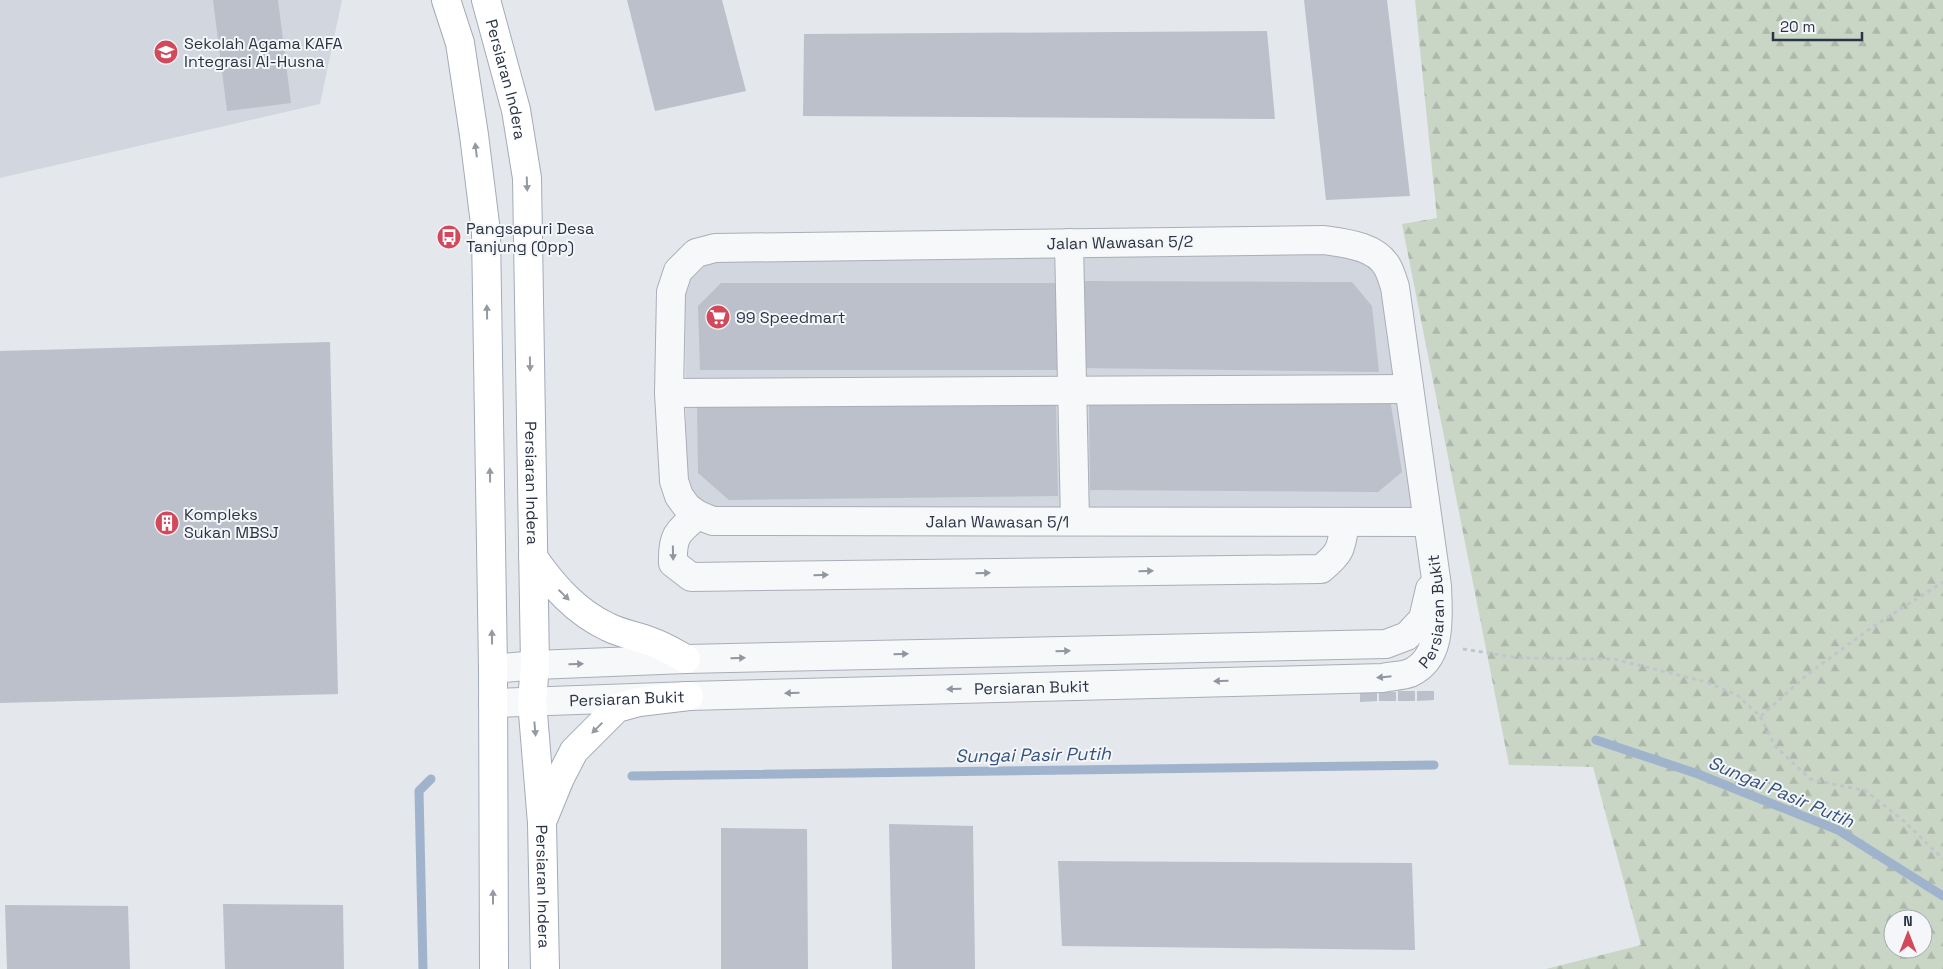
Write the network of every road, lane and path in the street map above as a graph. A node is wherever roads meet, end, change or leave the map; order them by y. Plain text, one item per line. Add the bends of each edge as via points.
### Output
1 (446, 0) edge
2 (486, 0) edge
3 (1069, 243) junction
4 (1409, 389) junction
5 (1073, 392) junction
6 (669, 393) junction
7 (698, 515) junction
8 (1075, 521) junction
9 (1345, 522) junction
10 (1428, 522) junction
11 (533, 558) junction
12 (1433, 561) junction
13 (1943, 582) edge
14 (1435, 644) junction
15 (686, 659) junction
16 (535, 665) junction
17 (492, 669) junction
18 (689, 696) junction
19 (532, 700) junction
20 (492, 704) junction
21 (1760, 716) junction
22 (542, 822) junction
23 (1943, 859) edge
24 (494, 969) edge
25 (545, 969) edge

17 -> 1 main road via 486,232 460,43
2 -> 11 main road, Persiaran Indera via 516,110 527,178
3 - 4 street, Jalan Wawasan 5/2 via 1324,240 1352,244 1371,252 1387,266 1395,287
3 - 5 street
3 - 6 street, Jalan Wawasan 5/2 via 715,248 696,253 678,271 671,292
4 - 5 street
4 - 10 street, Jalan Wawasan 5/2
5 - 6 street
5 - 8 street
6 - 7 street, Jalan Wawasan 5/1 via 674,481 687,508
7 - 8 street, Jalan Wawasan 5/1 via 713,521
7 -> 9 street via 682,528 672,544 673,563 691,576 1321,569 1337,556
8 - 9 street, Jalan Wawasan 5/1
9 - 10 street, Jalan Wawasan 5/1
10 - 12 street, Jalan Wawasan 5/2
11 -> 15 main road via 548,580 587,615 607,627 652,642
11 - 16 main road, Persiaran Indera
12 - 14 street, Persiaran Bukit via 1438,603
15 -> 12 street, Persiaran Bukit via 1386,644 1407,636 1422,619 1430,596
13 - 21 path via 1816,668
14 -> 18 street, Persiaran Bukit via 1428,660 1410,673 1383,678
14 - 21 path via 1520,658 1614,659 1706,682 1737,695
16 -> 15 street, Persiaran Bukit
16 - 17 street, Persiaran Bukit
16 - 19 main road, Persiaran Indera
17 - 20 main road
18 - 19 street, Persiaran Bukit
18 -> 22 main road via 617,708 574,752
19 - 20 street, Persiaran Bukit
19 -> 22 main road, Persiaran Indera
24 -> 20 main road
21 - 23 path via 1775,746 1810,779 1866,791 1905,822
22 - 25 main road, Persiaran Indera

